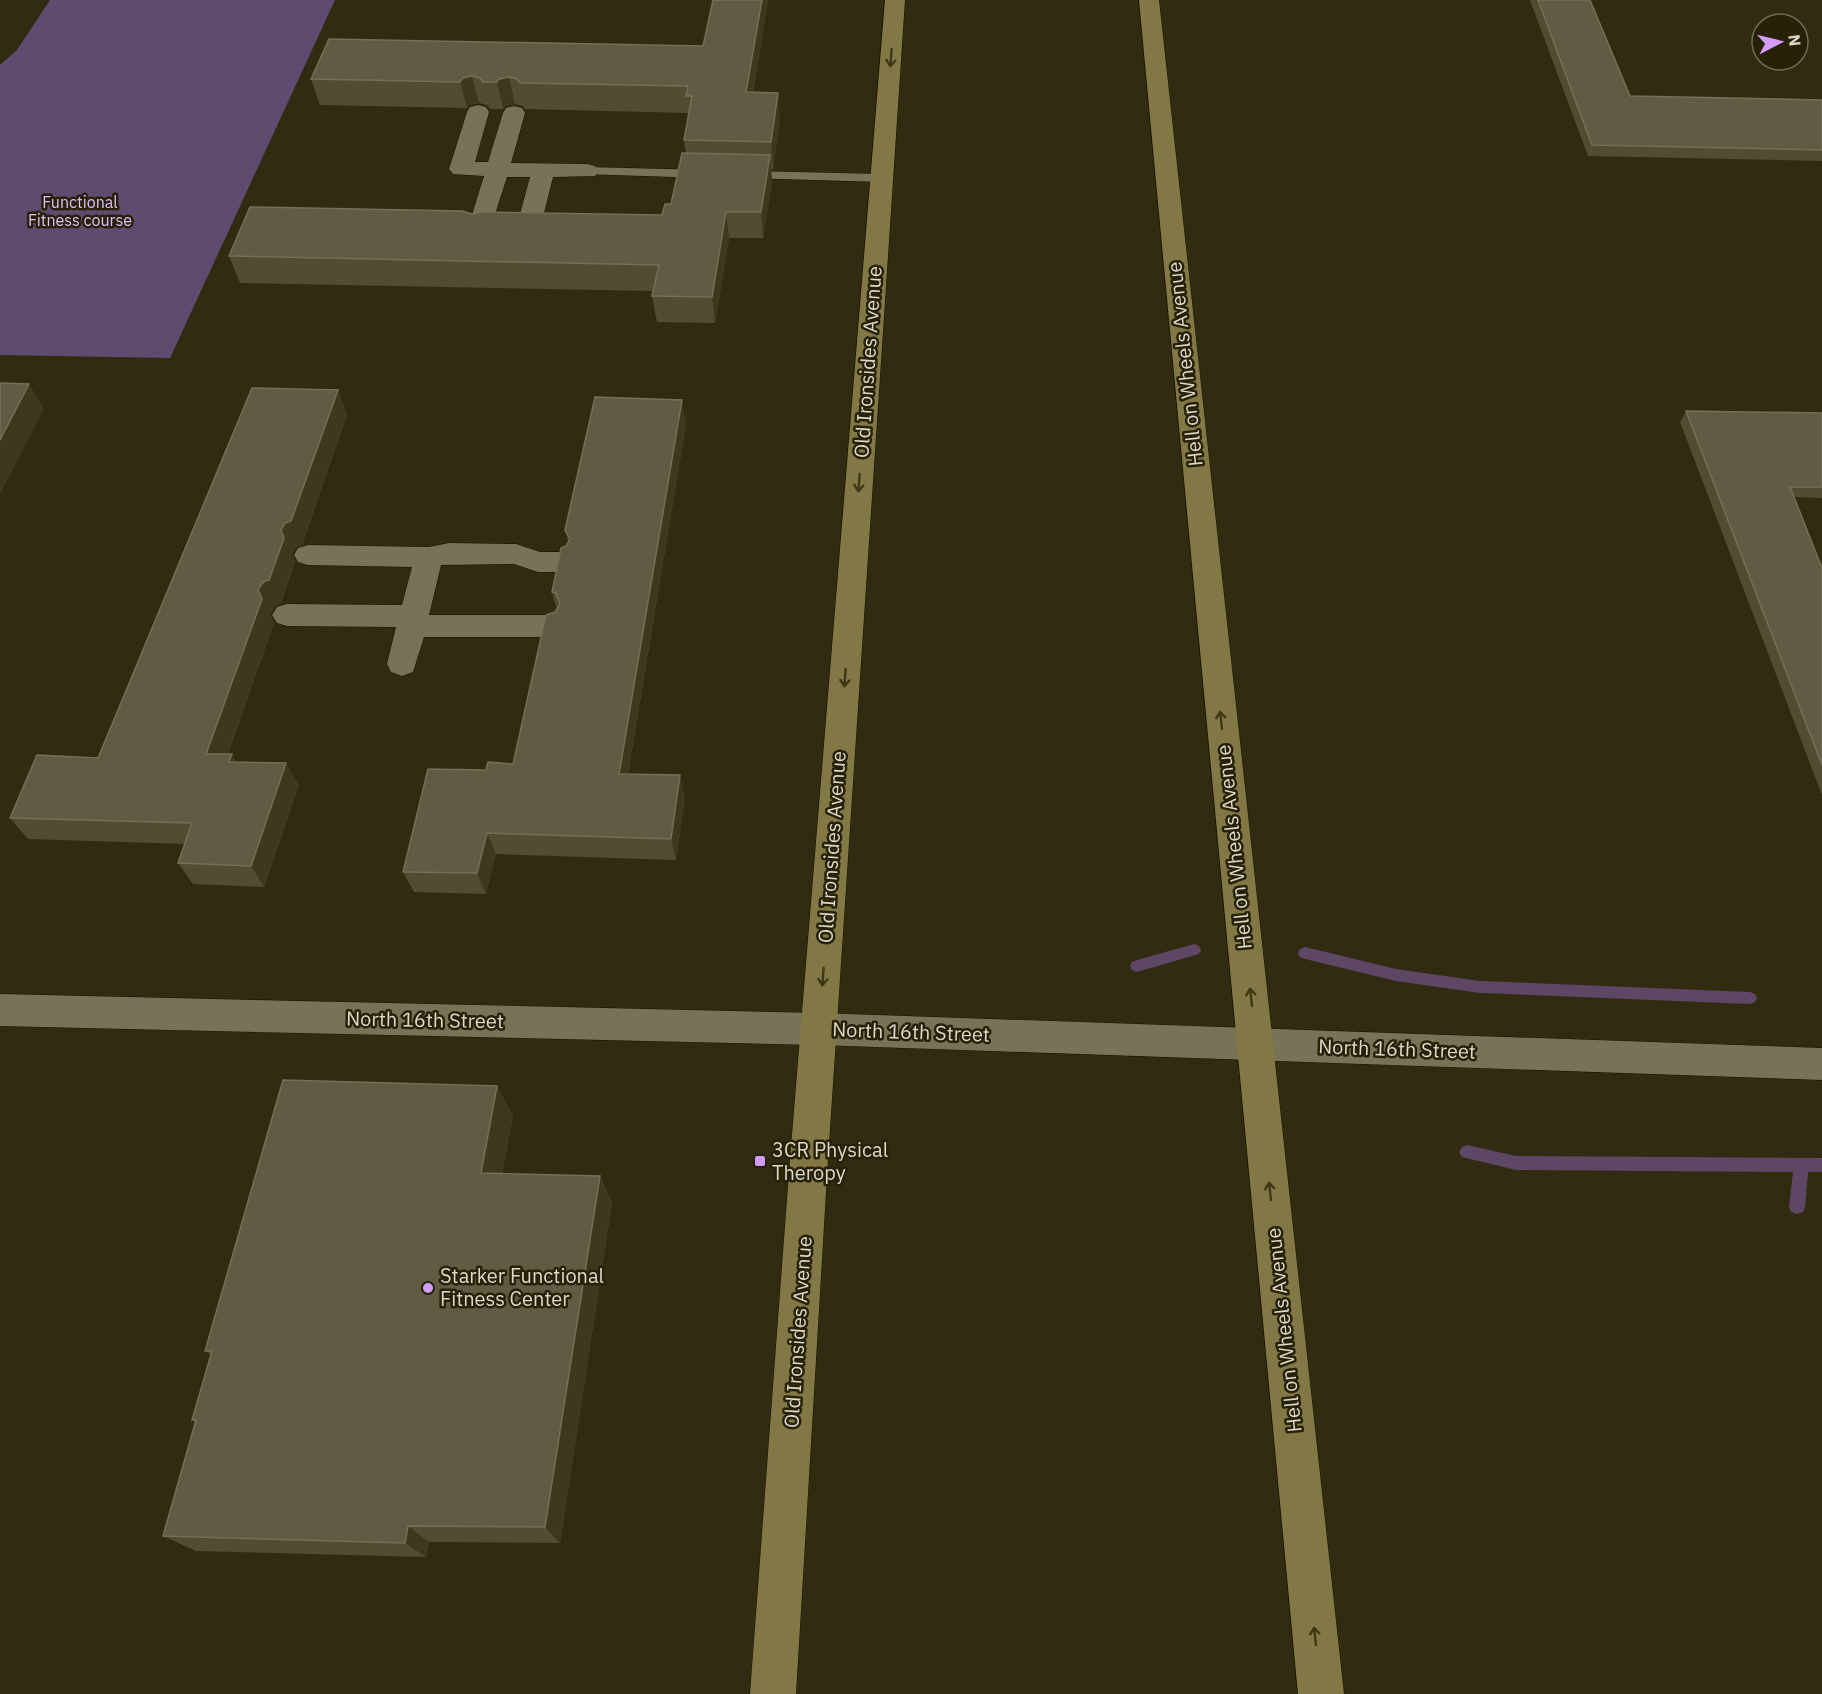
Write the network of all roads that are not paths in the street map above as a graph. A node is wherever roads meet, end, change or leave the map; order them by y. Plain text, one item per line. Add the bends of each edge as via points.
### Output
1 (895, 0) edge
2 (1149, 0) edge
3 (478, 112) dead end
4 (514, 113) dead end
5 (497, 170) junction
6 (543, 170) junction
7 (587, 171) joint
8 (882, 178) junction
9 (528, 229) edge
10 (479, 231) edge
11 (308, 555) dead end
12 (429, 557) junction
13 (560, 562) edge
14 (287, 615) dead end
15 (413, 621) junction
16 (549, 626) edge
17 (402, 664) dead end
18 (0, 1010) edge
19 (819, 1029) junction
20 (1256, 1045) junction
21 (1822, 1064) edge
22 (773, 1694) edge
23 (1321, 1694) edge

1 -> 8 street, Old Ironsides Avenue
20 -> 2 street, Hell on Wheels Avenue
3 - 5 street via 461,169
4 - 5 street
5 - 6 street
5 - 10 street
6 - 7 street
6 - 9 street
7 - 8 lane
8 -> 19 street, Old Ironsides Avenue
11 - 12 street
12 - 13 street via 449,553 516,554 538,562
12 - 15 street
14 - 15 street
15 - 16 street
15 - 17 street
18 - 19 street, North 16th Street
19 - 20 street, North 16th Street
19 - 22 street, Old Ironsides Avenue
20 - 21 street, North 16th Street
23 -> 20 street, Hell on Wheels Avenue

